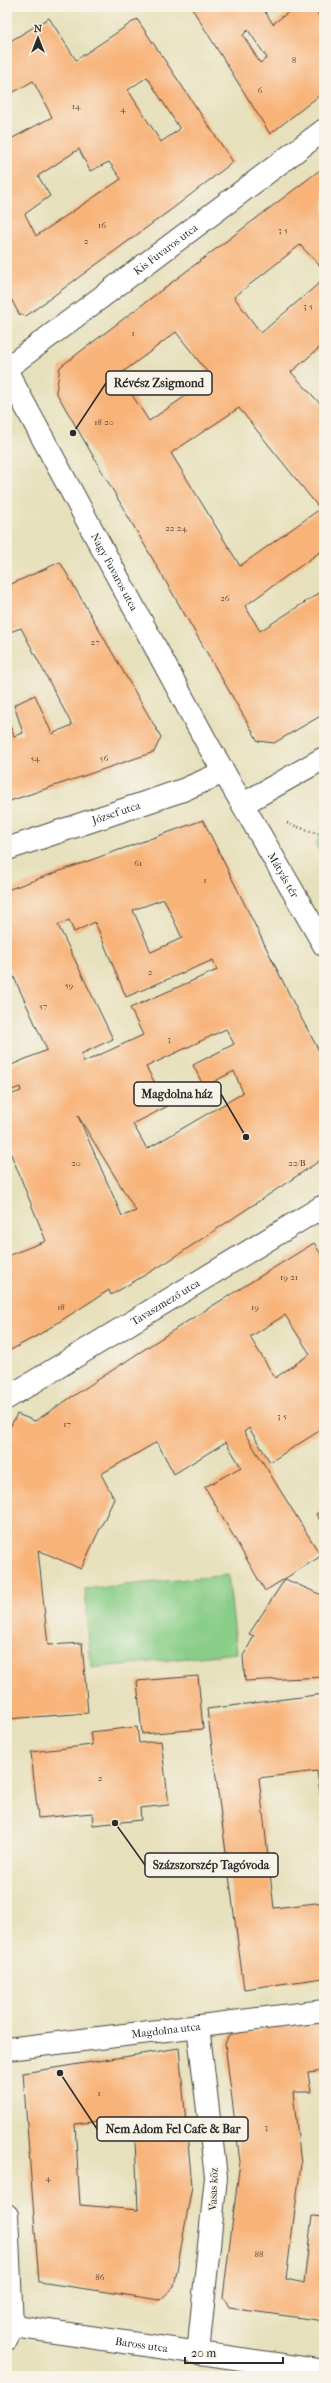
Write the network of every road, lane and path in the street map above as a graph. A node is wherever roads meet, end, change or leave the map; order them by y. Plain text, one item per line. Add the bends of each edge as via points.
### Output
1 (324, 130) edge
2 (7, 368) edge
3 (7, 372) edge
4 (324, 758) edge
5 (224, 772) junction
6 (242, 804) junction
7 (285, 822) dead end
8 (324, 836) edge
9 (7, 849) edge
10 (324, 945) edge
11 (323, 1210) edge
12 (7, 1398) edge
13 (324, 2010) edge
14 (198, 2026) junction
15 (7, 2049) edge
16 (7, 2215) edge
17 (9, 2330) edge
18 (198, 2353) junction
19 (324, 2371) edge

1 - 2 street, Kis Fuvaros utca
3 - 5 street, Nagy Fuvaros utca
4 - 6 street
5 - 6 street, Mátyás tér
5 - 9 street, József utca via 183,790
6 - 10 street, Mátyás tér
7 - 8 path
11 - 12 street, Tavaszmező utca
13 - 14 street, Magdolna utca
14 - 15 street, Magdolna utca
14 - 18 street, Vasas köz via 216,2177
16 - 17 street
17 - 18 street, Baross utca
18 - 19 street, Baross utca

